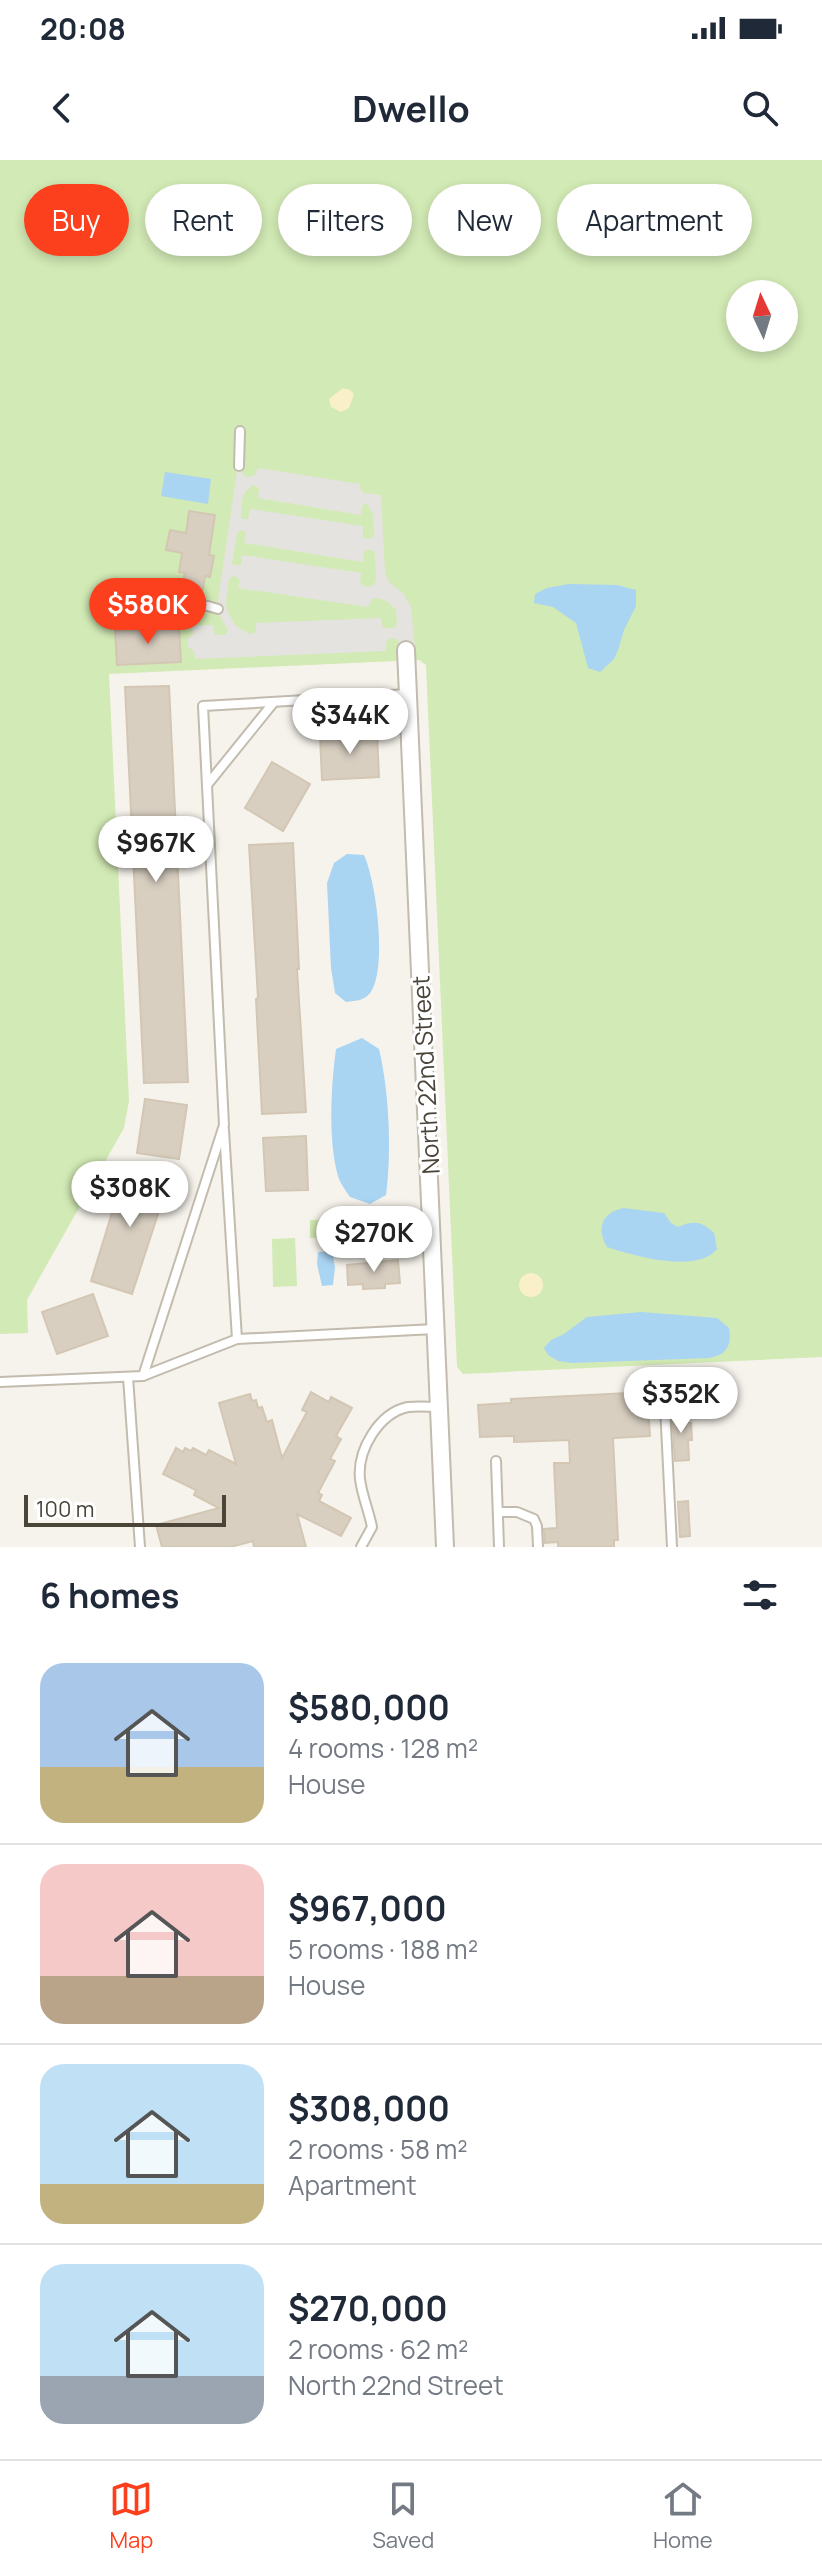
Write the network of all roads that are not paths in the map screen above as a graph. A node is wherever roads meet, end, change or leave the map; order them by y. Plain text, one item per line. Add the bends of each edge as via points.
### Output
1 (240, 431) dead end
2 (239, 466) dead end
3 (179, 606) dead end
4 (218, 609) dead end
5 (406, 650) dead end
6 (408, 694) junction
7 (274, 702) junction
8 (207, 786) junction
9 (224, 1125) junction
10 (436, 1329) junction
11 (237, 1339) junction
12 (143, 1376) junction
13 (128, 1377) junction
14 (0, 1382) edge
15 (664, 1386) dead end
16 (439, 1407) junction
17 (496, 1461) dead end
18 (498, 1512) junction
19 (140, 1547) edge
20 (361, 1547) edge
21 (445, 1547) edge
22 (499, 1547) edge
23 (538, 1547) edge
24 (672, 1547) edge

1 - 2 lane
3 - 4 lane
5 - 6 street, North 22nd Street
6 - 7 lane
6 - 10 street, North 22nd Street
7 - 8 lane
7 - 8 lane via 203,706
8 - 9 lane
9 - 11 lane
9 - 12 lane
10 - 11 lane
10 - 16 street, North 22nd Street
11 - 12 lane
12 - 13 lane
13 - 14 lane
13 - 19 lane
15 - 24 lane
16 - 20 lane via 408,1407 388,1415 371,1436 359,1474 372,1527
16 - 21 street, North 22nd Street
17 - 18 lane
18 - 22 lane
18 - 23 lane via 534,1519

